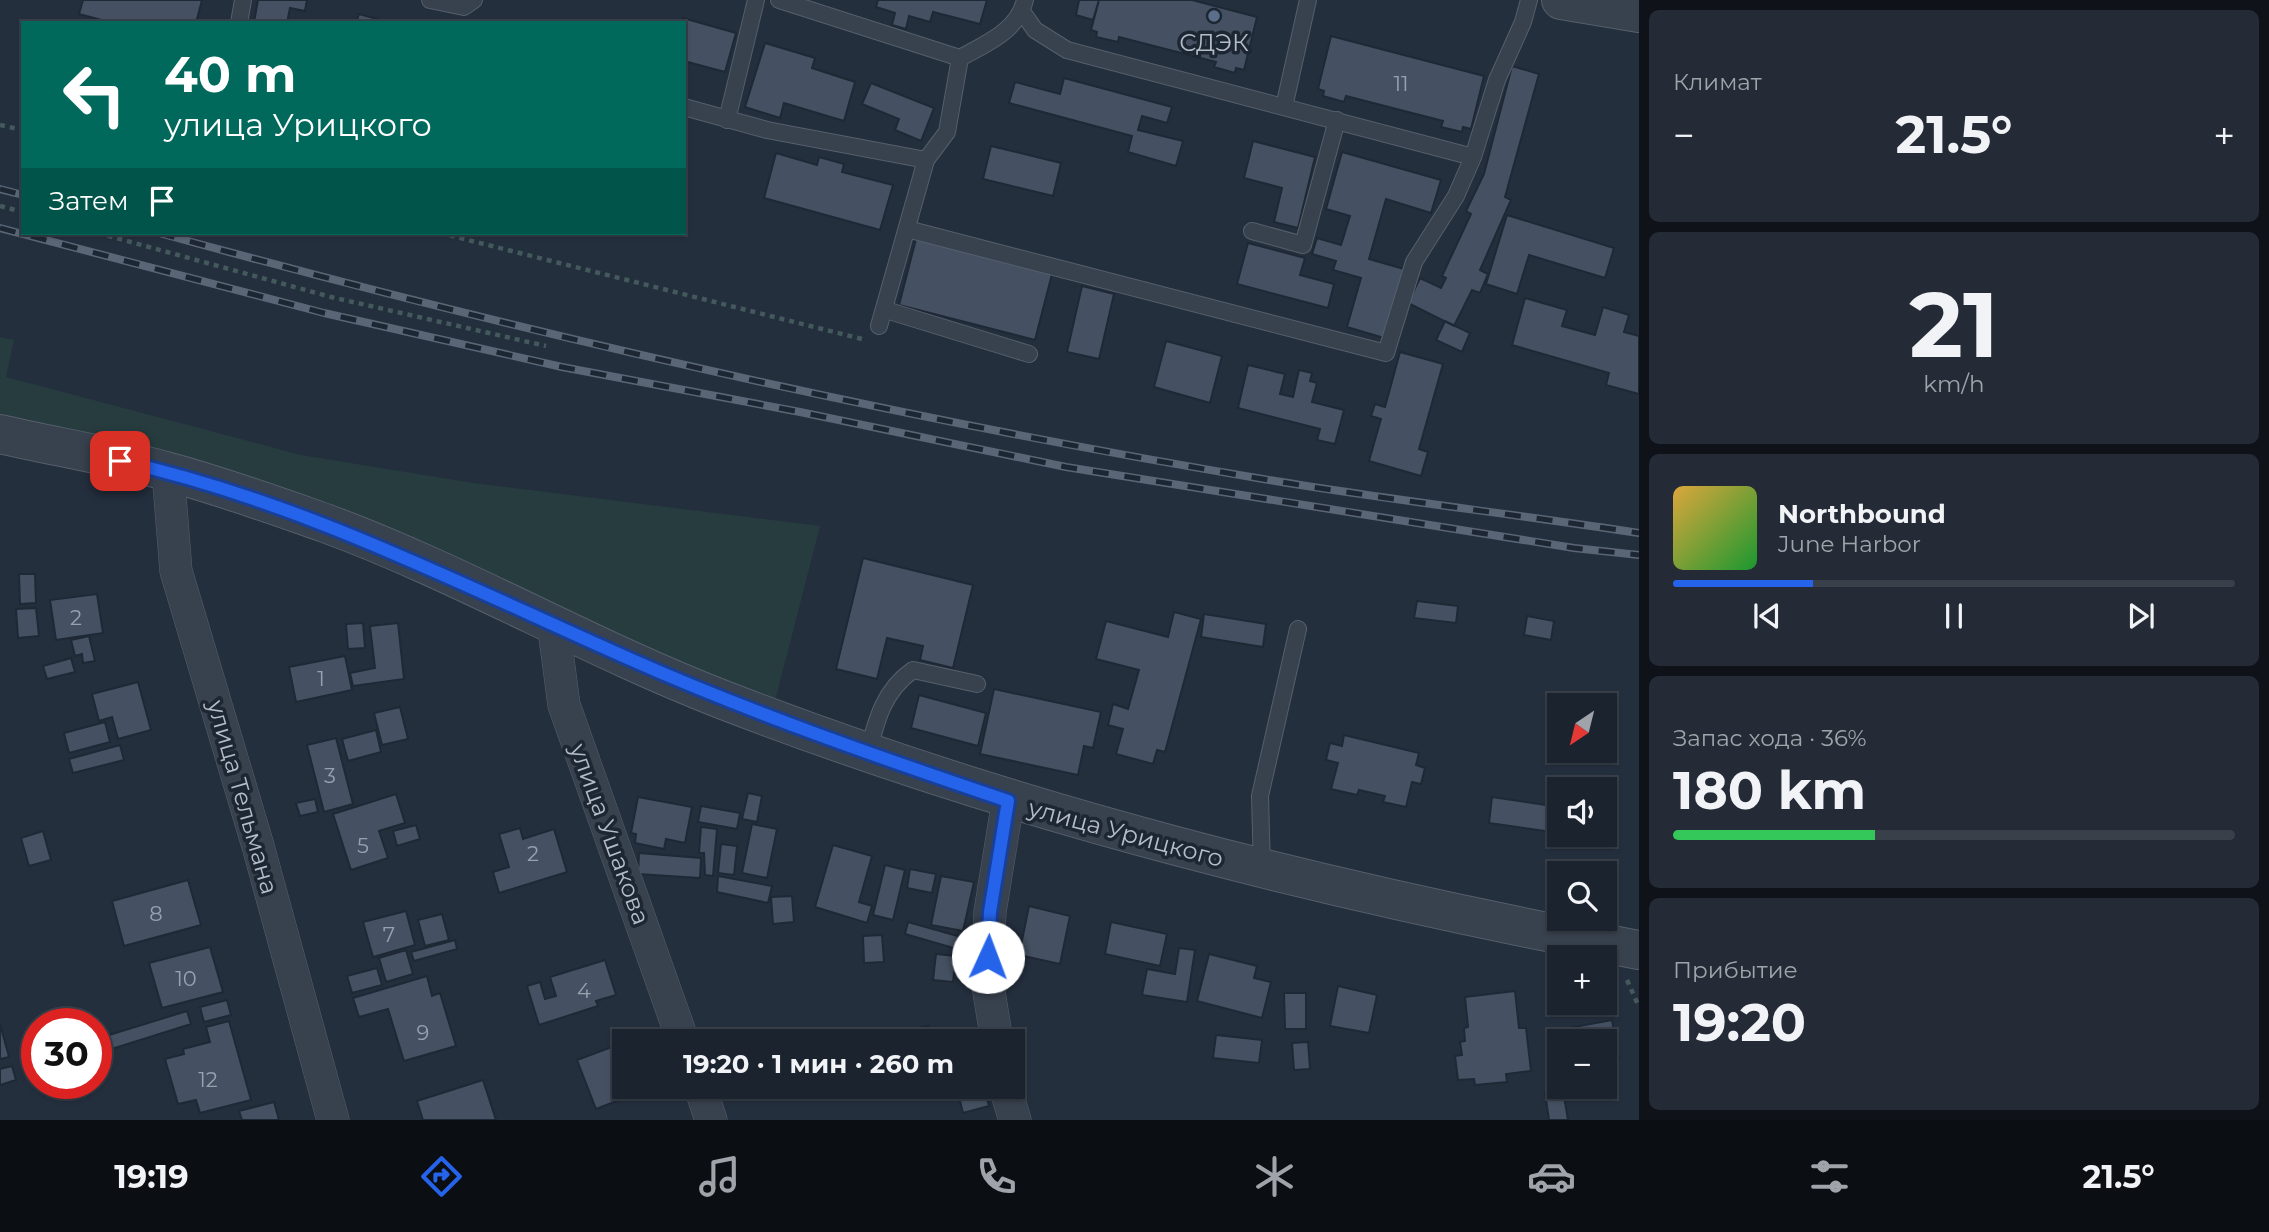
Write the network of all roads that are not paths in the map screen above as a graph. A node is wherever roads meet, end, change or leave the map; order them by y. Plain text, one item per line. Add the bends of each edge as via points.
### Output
1 (243, 0) edge
2 (430, 0) edge
3 (474, 0) edge
4 (757, 0) edge
5 (779, 0) edge
6 (1308, 0) edge
7 (1529, 0) edge
8 (1561, 0) edge
9 (1024, 6) edge
10 (816, 7) edge
11 (1639, 13) edge
12 (239, 21) edge
13 (960, 58) junction
14 (1284, 107) junction
15 (686, 108) edge
16 (727, 120) junction
17 (1337, 120) junction
18 (1473, 157) junction
19 (926, 160) junction
20 (907, 229) junction
21 (1252, 231) dead end
22 (886, 310) junction
23 (879, 326) dead end
24 (1028, 354) dead end
25 (0, 434) edge
26 (169, 472) junction
27 (553, 622) junction
28 (1298, 629) dead end
29 (977, 684) dead end
30 (868, 754) junction
31 (1008, 801) junction
32 (1262, 869) junction
33 (1639, 950) edge
34 (680, 1029) edge
35 (995, 1029) edge
36 (704, 1099) edge
37 (1009, 1099) edge
38 (333, 1120) edge
39 (711, 1120) edge
40 (1015, 1120) edge

1 - 12 lane
2 - 3 lane via 464,7
4 - 16 lane
5 - 10 lane
6 - 14 lane
7 - 18 lane
8 - 11 street
9 - 13 lane via 1002,35
9 - 14 lane via 1035,30 1067,50
10 - 13 lane
13 - 19 lane via 947,132
14 - 17 lane
15 - 16 lane
16 - 19 lane
17 - 18 lane
17 - 21 lane via 1303,245
18 - 20 lane via 1456,196 1414,262 1386,353
19 - 20 lane
20 - 22 lane
22 - 23 lane
22 - 24 lane
25 - 26 street, улица Урицкого
26 - 27 street, улица Урицкого via 327,524
26 - 38 street, улица Тельмана via 176,571
27 - 30 street, улица Урицкого via 717,698
27 - 34 street, улица Ушакова via 564,705
28 - 32 lane via 1260,796
29 - 30 lane via 913,670 878,710
30 - 31 street, улица Урицкого
31 - 32 street, улица Урицкого
31 - 35 street via 989,926 987,980
32 - 33 street, улица Урицкого via 1542,933
36 - 39 street
37 - 40 street

